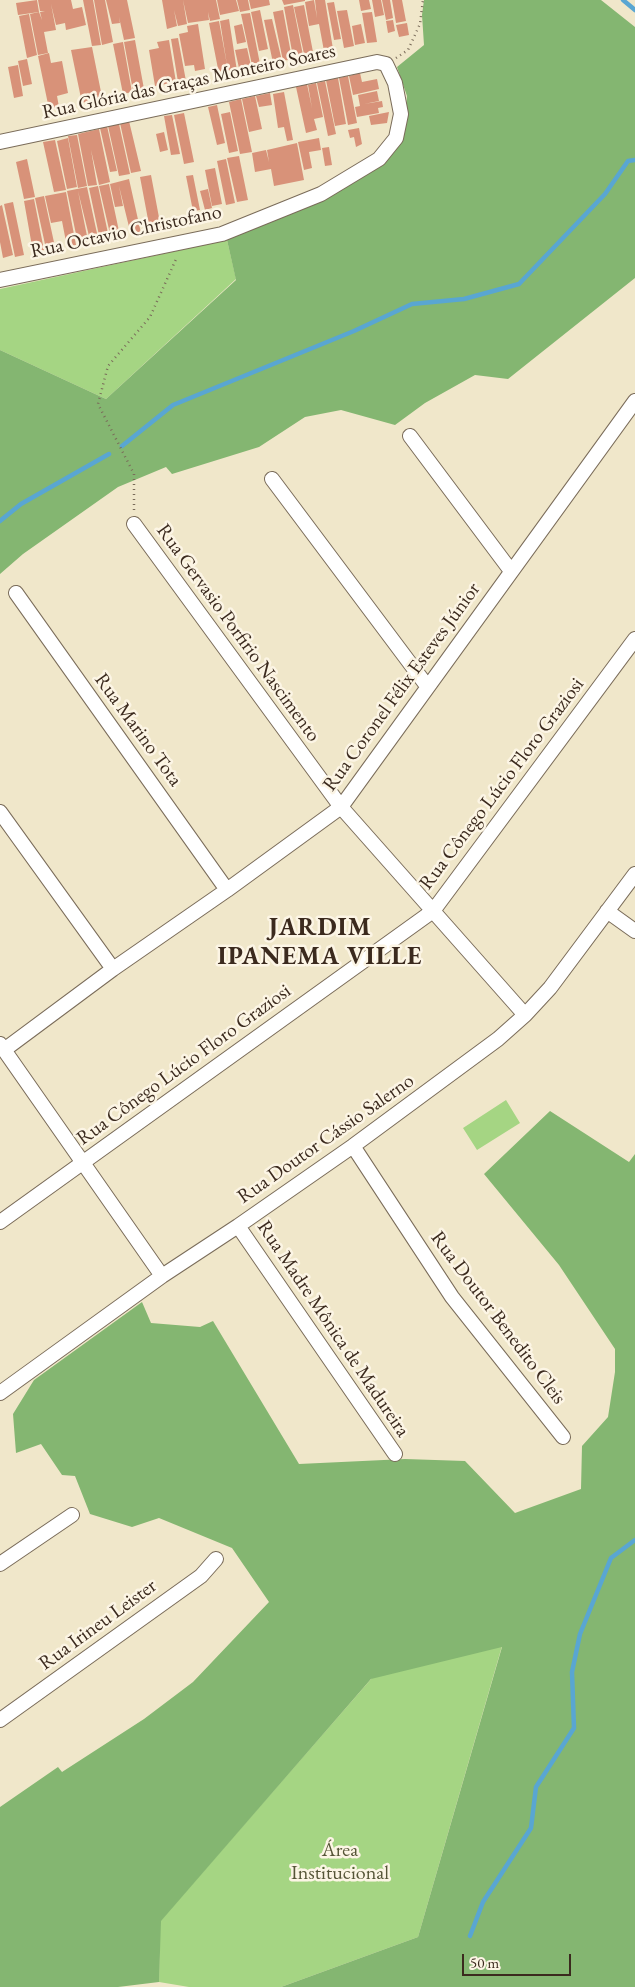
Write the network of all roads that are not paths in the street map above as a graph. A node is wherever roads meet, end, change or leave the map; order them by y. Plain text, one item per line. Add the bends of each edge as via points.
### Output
1 (386, 64) joint
2 (0, 142) edge
3 (0, 280) edge
4 (635, 402) edge
5 (410, 436) dead end
6 (272, 479) dead end
7 (134, 524) road end
8 (511, 571) junction
9 (16, 593) dead end
10 (635, 639) edge
11 (427, 686) junction
12 (341, 807) junction
13 (0, 812) edge
14 (635, 874) edge
15 (227, 890) junction
16 (433, 910) junction
17 (607, 911) junction
18 (635, 931) edge
19 (113, 969) junction
20 (525, 1015) junction
21 (2, 1047) edge
22 (352, 1146) junction
23 (82, 1162) junction
24 (0, 1222) edge
25 (238, 1226) junction
26 (162, 1276) junction
27 (0, 1393) edge
28 (563, 1437) dead end
29 (395, 1454) dead end
30 (72, 1516) dead end
31 (216, 1559) dead end
32 (0, 1564) edge
33 (0, 1720) edge

1 - 2 street, Rua Glória das Graças Monteiro Soares via 377,62
1 - 3 street, Rua Octavio Christofano via 395,83 401,114 396,138 379,160 321,194 222,234
4 - 8 street, Rua Coronel Félix Esteves Júnior
5 - 8 street
6 - 11 street
7 - 12 street, Rua Gervasio Porfirio Nascimento
8 - 11 street, Rua Coronel Félix Esteves Júnior
9 - 15 street, Rua Marino Tota
10 - 16 street, Rua Cônego Lúcio Floro Graziosi
11 - 12 street, Rua Coronel Félix Esteves Júnior
12 - 15 street, Rua Coronel Félix Esteves Júnior
12 - 16 street, Rua Gervasio Porfirio Nascimento
13 - 19 street
14 - 17 street, Rua Doutor Cássio Salerno
15 - 19 street, Rua Coronel Félix Esteves Júnior
16 - 20 street, Rua Gervasio Porfirio Nascimento
16 - 23 street, Rua Cônego Lúcio Floro Graziosi
17 - 18 street
17 - 20 street, Rua Doutor Cássio Salerno via 550,988
19 - 21 street, Rua Coronel Félix Esteves Júnior
20 - 22 street, Rua Doutor Cássio Salerno via 498,1039
21 - 23 street
22 - 25 street, Rua Doutor Cássio Salerno
22 - 28 street, Rua Doutor Benedito Cleis via 452,1297
23 - 24 street, Rua Cônego Lúcio Floro Graziosi
23 - 26 street
25 - 26 street, Rua Doutor Cássio Salerno
25 - 29 street, Rua Madre Mônica de Madureira
26 - 27 street, Rua Doutor Cássio Salerno
30 - 32 street
31 - 33 street, Rua Irineu Leister via 201,1576

